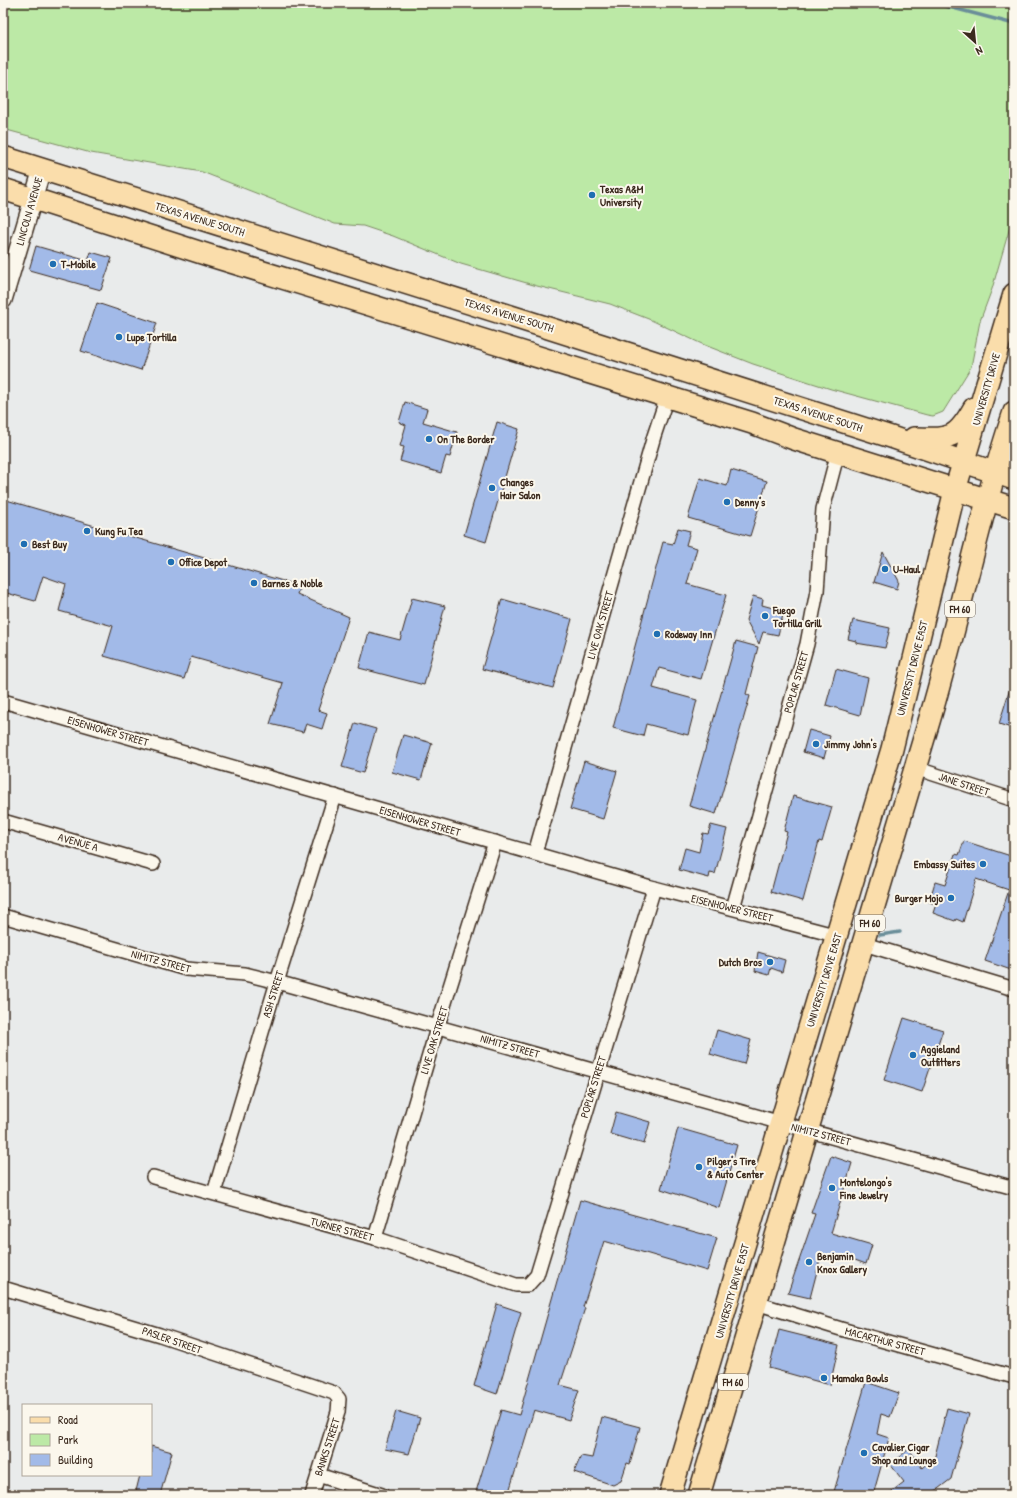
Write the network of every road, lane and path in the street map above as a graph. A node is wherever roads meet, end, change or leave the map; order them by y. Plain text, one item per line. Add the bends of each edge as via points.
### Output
1 (3, 157) edge
2 (42, 169) junction
3 (3, 189) edge
4 (33, 198) junction
5 (384, 276) junction
6 (1014, 294) edge
7 (3, 300) edge
8 (374, 307) junction
9 (988, 385) junction
10 (667, 396) junction
11 (1014, 412) edge
12 (891, 437) junction
13 (838, 452) junction
14 (964, 462) junction
15 (994, 473) junction
16 (1014, 479) edge
17 (955, 490) junction
18 (987, 500) junction
19 (1014, 508) edge
20 (3, 701) edge
21 (915, 768) junction
22 (335, 796) junction
23 (1014, 800) edge
24 (3, 821) edge
25 (495, 842) junction
26 (535, 853) junction
27 (154, 864) dead end
28 (654, 888) junction
29 (733, 908) junction
30 (3, 916) edge
31 (838, 936) junction
32 (864, 944) junction
33 (277, 982) junction
34 (1014, 989) edge
35 (438, 1025) junction
36 (597, 1071) junction
37 (781, 1123) junction
38 (808, 1130) junction
39 (153, 1177) dead end
40 (1014, 1188) edge
41 (214, 1193) junction
42 (375, 1238) junction
43 (528, 1285) joint
44 (3, 1288) edge
45 (756, 1303) junction
46 (723, 1319) junction
47 (1014, 1377) edge
48 (734, 1380) junction
49 (339, 1399) joint
50 (693, 1417) junction
51 (318, 1476) junction
52 (700, 1494) edge
53 (312, 1495) edge
54 (382, 1495) edge
55 (670, 1495) edge

1 - 2 main road, TEXAS AVENUE SOUTH
2 - 4 street, LINCOLN AVENUE
2 - 5 main road, TEXAS AVENUE SOUTH
3 - 4 main road
4 - 7 street, LINCOLN AVENUE
4 - 8 main road
5 - 8 main road
5 - 12 main road, TEXAS AVENUE SOUTH
6 - 9 main road, UNIVERSITY DRIVE / FM 60
8 - 10 main road
9 - 12 main road via 964,425 956,433 935,440
9 - 14 main road, UNIVERSITY DRIVE / FM 60
10 - 13 main road
10 - 26 street, LIVE OAK STREET
11 - 15 main road, FM 60
12 - 14 main road, TEXAS AVENUE SOUTH
13 - 17 main road
13 - 29 street, POPLAR STREET via 823,509 817,591 807,644
14 - 15 main road, TEXAS AVENUE SOUTH
14 - 17 main road, UNIVERSITY DRIVE EAST / FM 60
15 - 16 main road, TEXAS AVENUE SOUTH
15 - 18 main road, FM 60
17 - 18 main road
17 - 31 main road, UNIVERSITY DRIVE EAST / FM 60 via 892,749
18 - 19 main road
18 - 21 main road, FM 60 via 945,665
20 - 22 street, EISENHOWER STREET
21 - 23 street, JANE STREET
21 - 32 main road, FM 60
22 - 25 street, EISENHOWER STREET
22 - 33 street, ASH STREET
24 - 27 street, AVENUE A
25 - 26 street, EISENHOWER STREET
25 - 35 street, LIVE OAK STREET
26 - 28 street, EISENHOWER STREET
28 - 29 street, EISENHOWER STREET
28 - 36 street, POPLAR STREET
29 - 31 street, EISENHOWER STREET
30 - 33 street, NIMITZ STREET via 186,969 245,974
31 - 37 main road, UNIVERSITY DRIVE EAST / FM 60
32 - 34 street
32 - 38 main road, FM 60
33 - 35 street, NIMITZ STREET
33 - 41 street, ASH STREET
35 - 36 street, NIMITZ STREET
35 - 42 street, LIVE OAK STREET
36 - 37 street, NIMITZ STREET
36 - 43 street, POPLAR STREET via 537,1275
37 - 38 street, NIMITZ STREET
37 - 46 main road, UNIVERSITY DRIVE EAST / FM 60
38 - 40 street, NIMITZ STREET
38 - 45 main road, FM 60
39 - 41 street, TURNER STREET
41 - 42 street, TURNER STREET
42 - 43 street, TURNER STREET via 516,1285
44 - 49 street, PASLER STREET via 160,1335 327,1390
45 - 47 street, MACARTHUR STREET via 840,1330
45 - 48 main road, FM 60
46 - 48 main road via 733,1339 726,1373
46 - 50 main road, UNIVERSITY DRIVE EAST / FM 60
48 - 52 main road, FM 60
49 - 51 street, BANKS STREET via 338,1412
50 - 52 main road via 704,1424 705,1430 696,1465
50 - 55 main road, UNIVERSITY DRIVE EAST / FM 60
51 - 53 street, BANKS STREET
51 - 54 street

